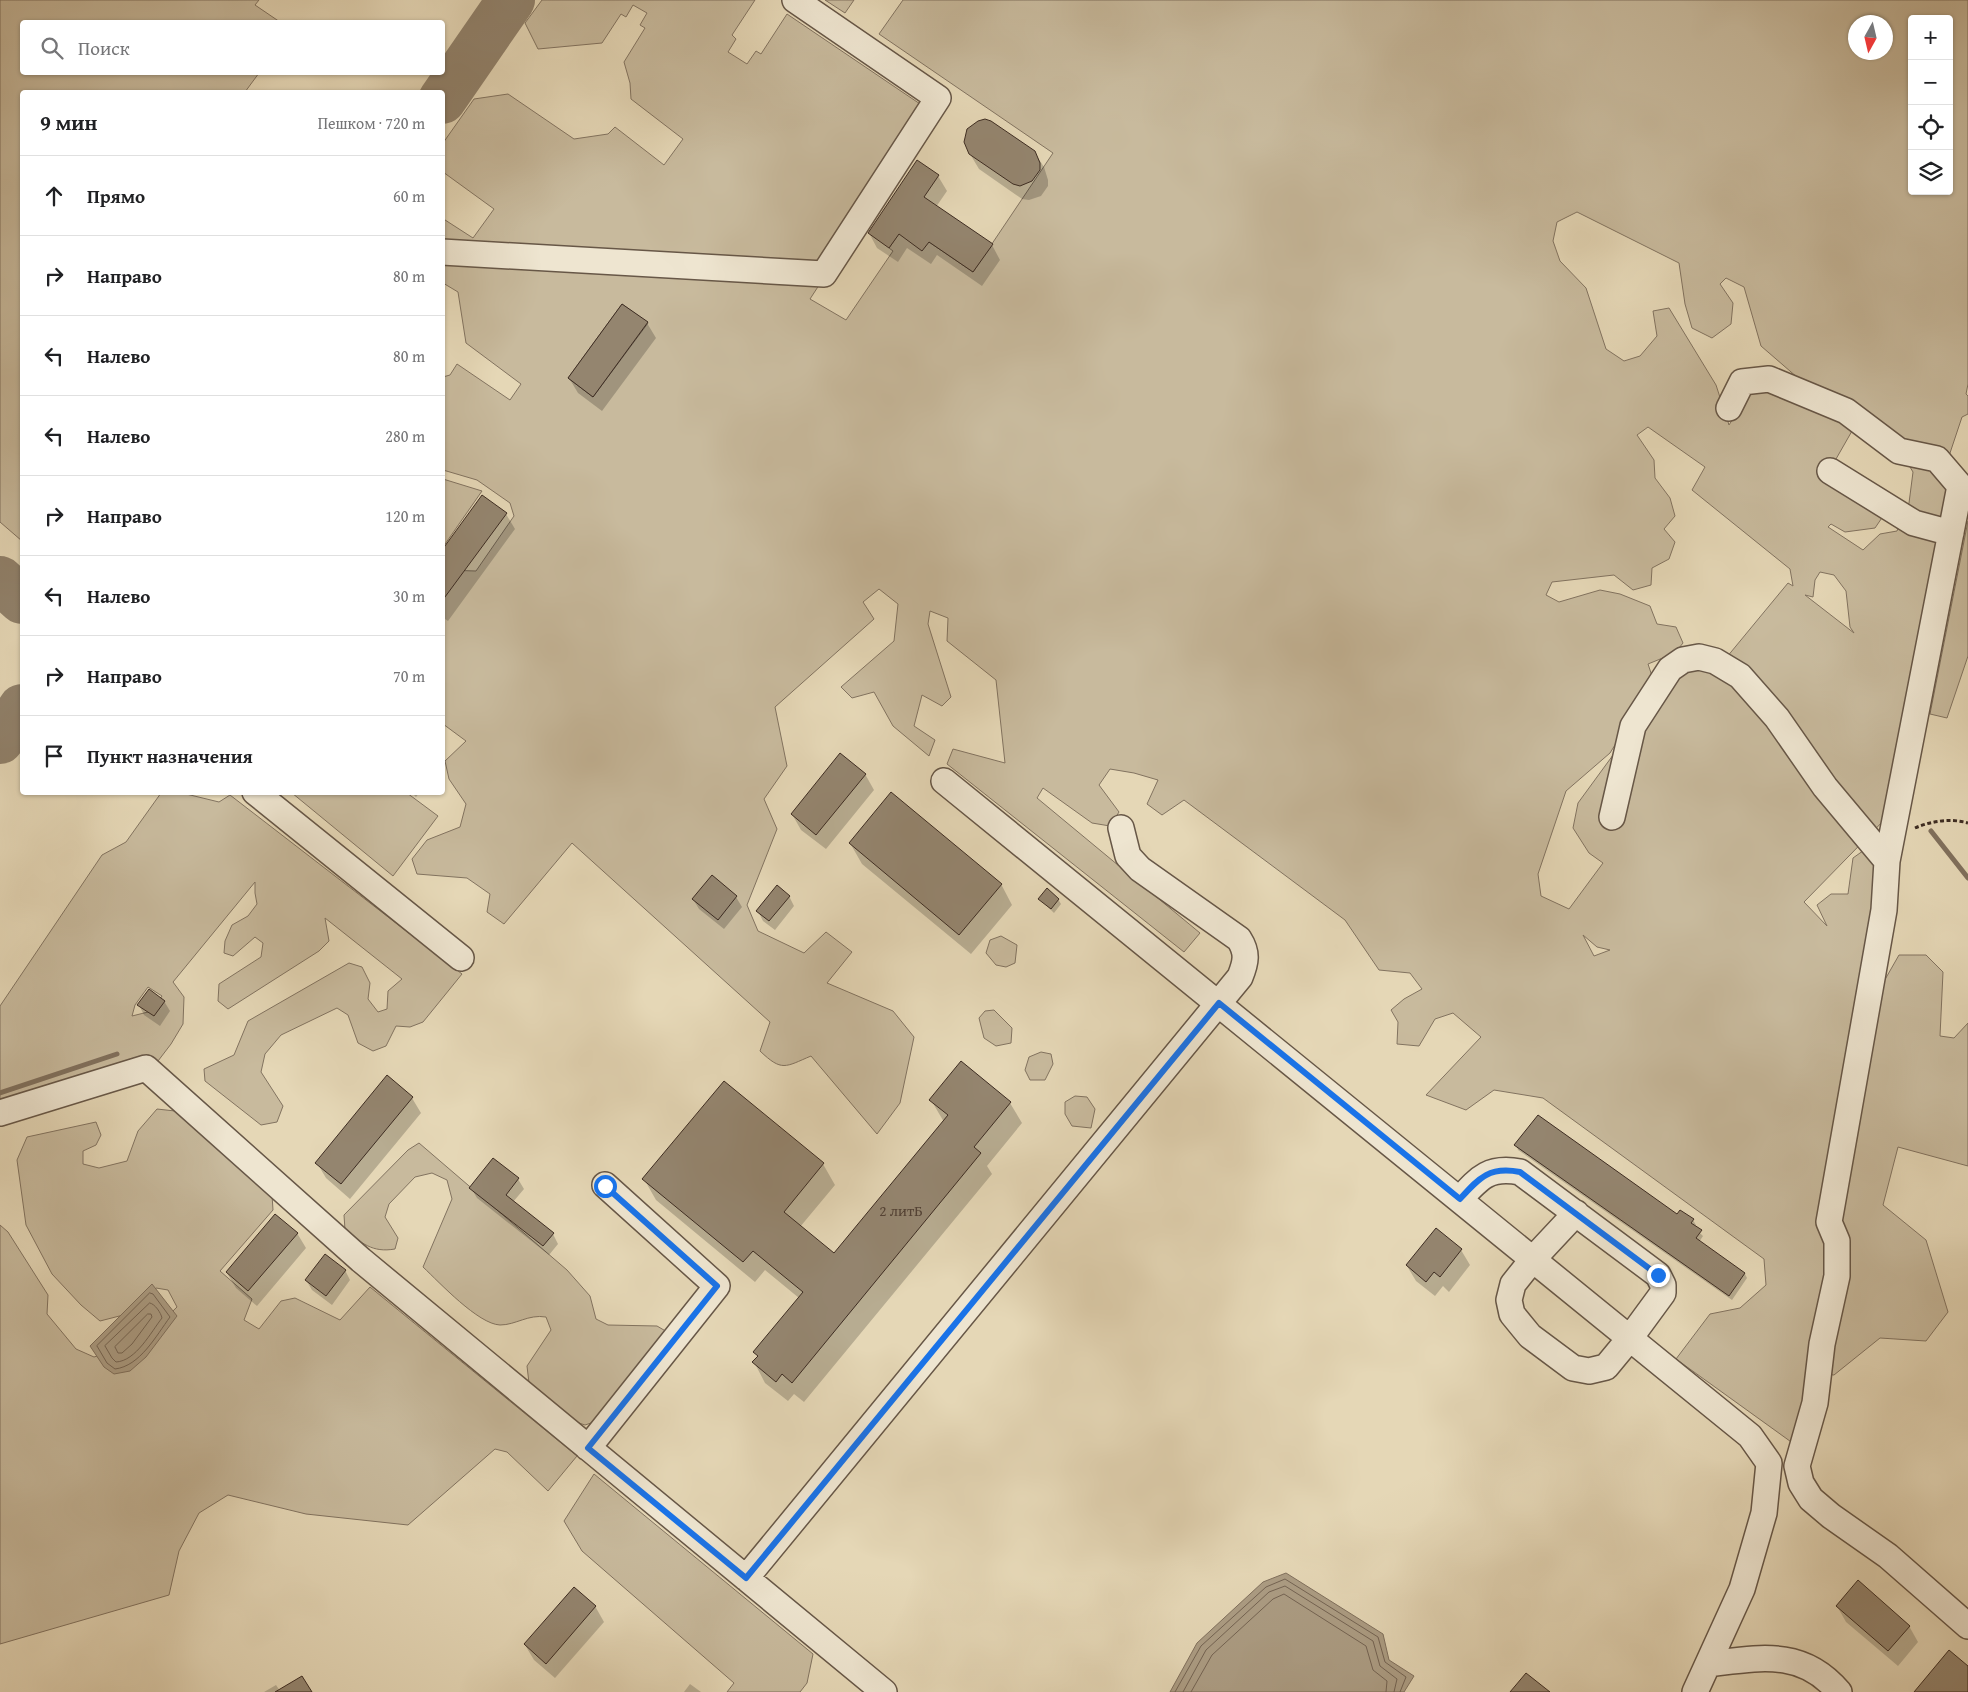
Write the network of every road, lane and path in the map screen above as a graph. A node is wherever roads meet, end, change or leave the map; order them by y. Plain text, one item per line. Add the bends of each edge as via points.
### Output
1 (795, 0) edge
2 (445, 252) edge
3 (1729, 408) dead end
4 (1830, 471) dead end
5 (1951, 533) junction
6 (944, 781) dead end
7 (259, 795) edge
8 (1612, 817) dead end
9 (1968, 823) edge
10 (1120, 828) dead end
11 (1910, 830) dead end
12 (1887, 861) junction
13 (461, 958) dead end
14 (1219, 1003) junction
15 (0, 1113) edge
16 (605, 1186) dead end
17 (1460, 1199) junction
18 (1576, 1213) junction
19 (1533, 1259) junction
20 (1630, 1338) junction
21 (588, 1448) junction
22 (746, 1578) junction
23 (1968, 1626) edge
24 (1708, 1664) junction
25 (884, 1692) edge
26 (1695, 1692) edge
27 (1839, 1692) edge

1 - 2 lane via 938,98 824,274
3 - 5 lane via 1742,382 1769,379 1846,411 1899,450 1937,459 1960,486
4 - 5 lane via 1914,523
5 - 12 lane
6 - 14 lane
7 - 13 lane
8 - 12 lane via 1632,726 1670,670 1683,660 1699,657 1740,676 1777,718 1825,787
9 - 11 path via 1930,822
10 - 14 lane via 1128,856 1140,869 1239,939 1245,949 1246,962 1240,977
12 - 23 lane via 1884,910 1829,1222 1837,1241 1836,1276 1822,1344 1815,1403 1797,1466 1801,1483 1811,1499 1888,1556
14 - 17 lane
14 - 22 lane
15 - 21 lane via 146,1068 361,1260
16 - 21 lane via 717,1286
17 - 18 lane via 1479,1178 1509,1170 1520,1172
17 - 19 lane
18 - 19 lane
18 - 20 lane via 1658,1275 1663,1285 1663,1293
19 - 20 lane
19 - 20 lane via 1512,1284 1509,1300 1512,1314 1530,1336 1572,1368 1589,1371 1606,1367
20 - 24 lane via 1750,1436 1769,1463 1764,1513 1742,1589
21 - 22 lane
22 - 25 lane
24 - 26 lane
24 - 27 lane via 1777,1658 1801,1663 1829,1680

